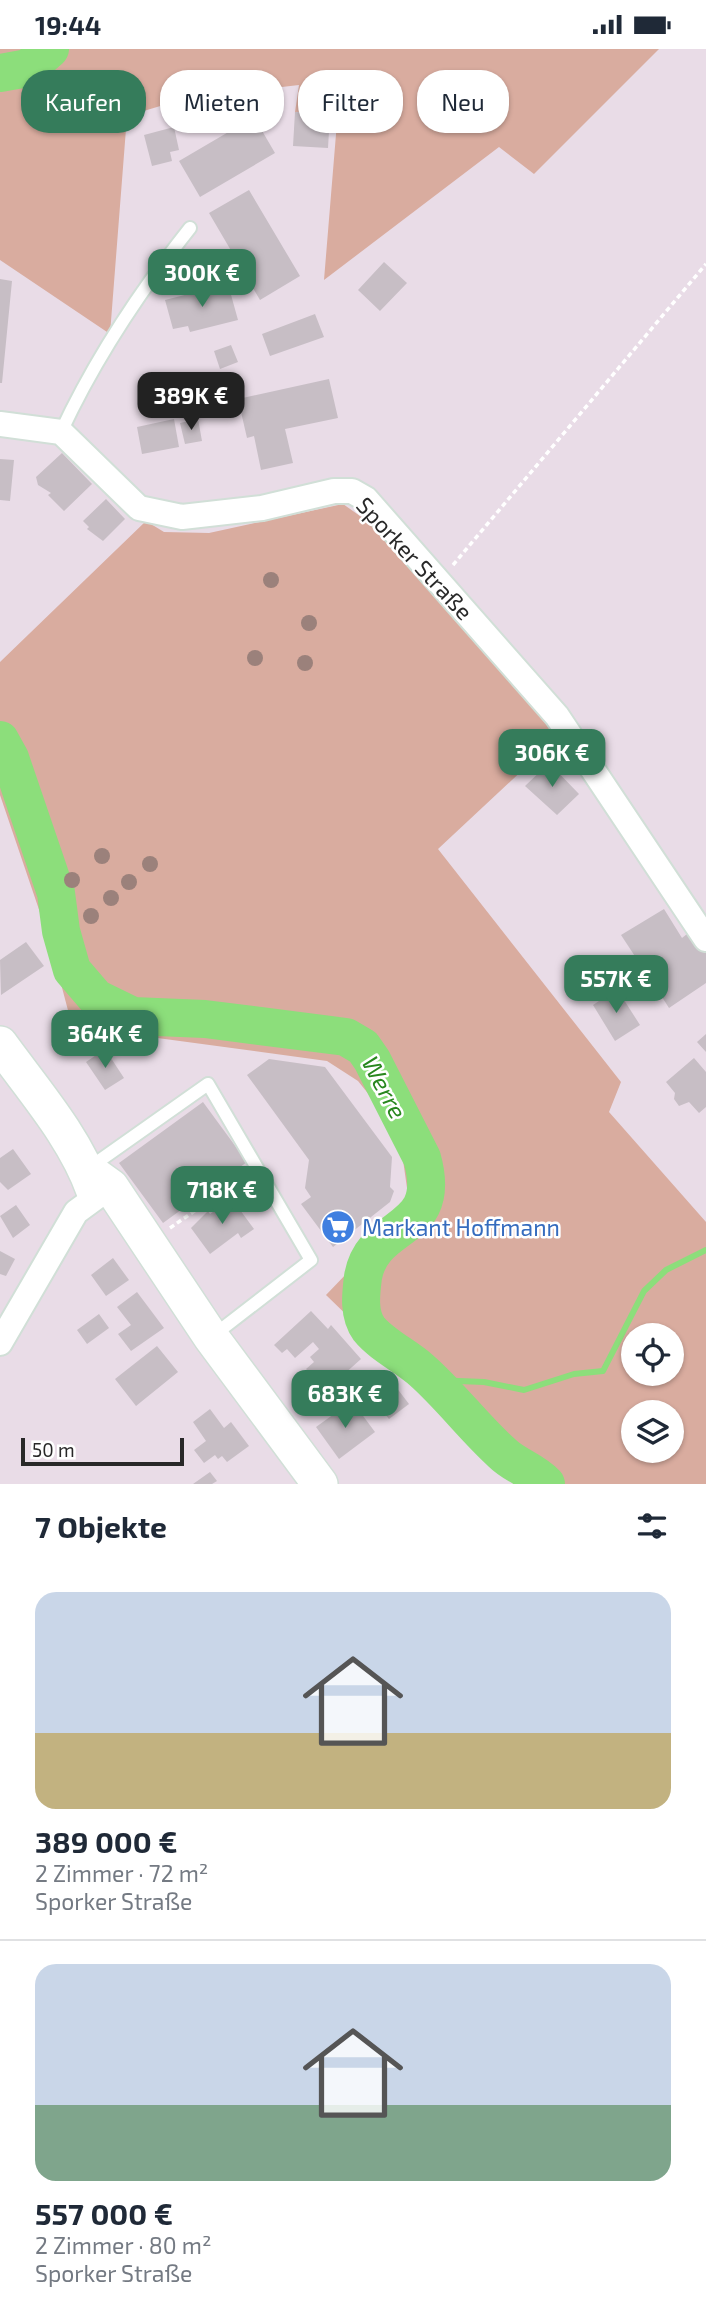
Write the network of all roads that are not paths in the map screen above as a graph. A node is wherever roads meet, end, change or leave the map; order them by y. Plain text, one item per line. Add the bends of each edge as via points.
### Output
1 (190, 228) dead end
2 (0, 424) edge
3 (61, 432) junction
4 (706, 939) edge
5 (1, 1050) edge
6 (97, 1185) junction
7 (211, 1337) junction
8 (0, 1343) edge
9 (320, 1484) edge

1 - 3 lane via 136,302
2 - 3 street
3 - 4 street, Sporker Straße via 139,508 182,517 262,508 334,491 352,491 366,499 557,716
5 - 6 main road
6 - 7 main road via 155,1242
6 - 7 lane via 208,1084 311,1260
6 - 8 street via 76,1212
7 - 9 main road via 283,1427

